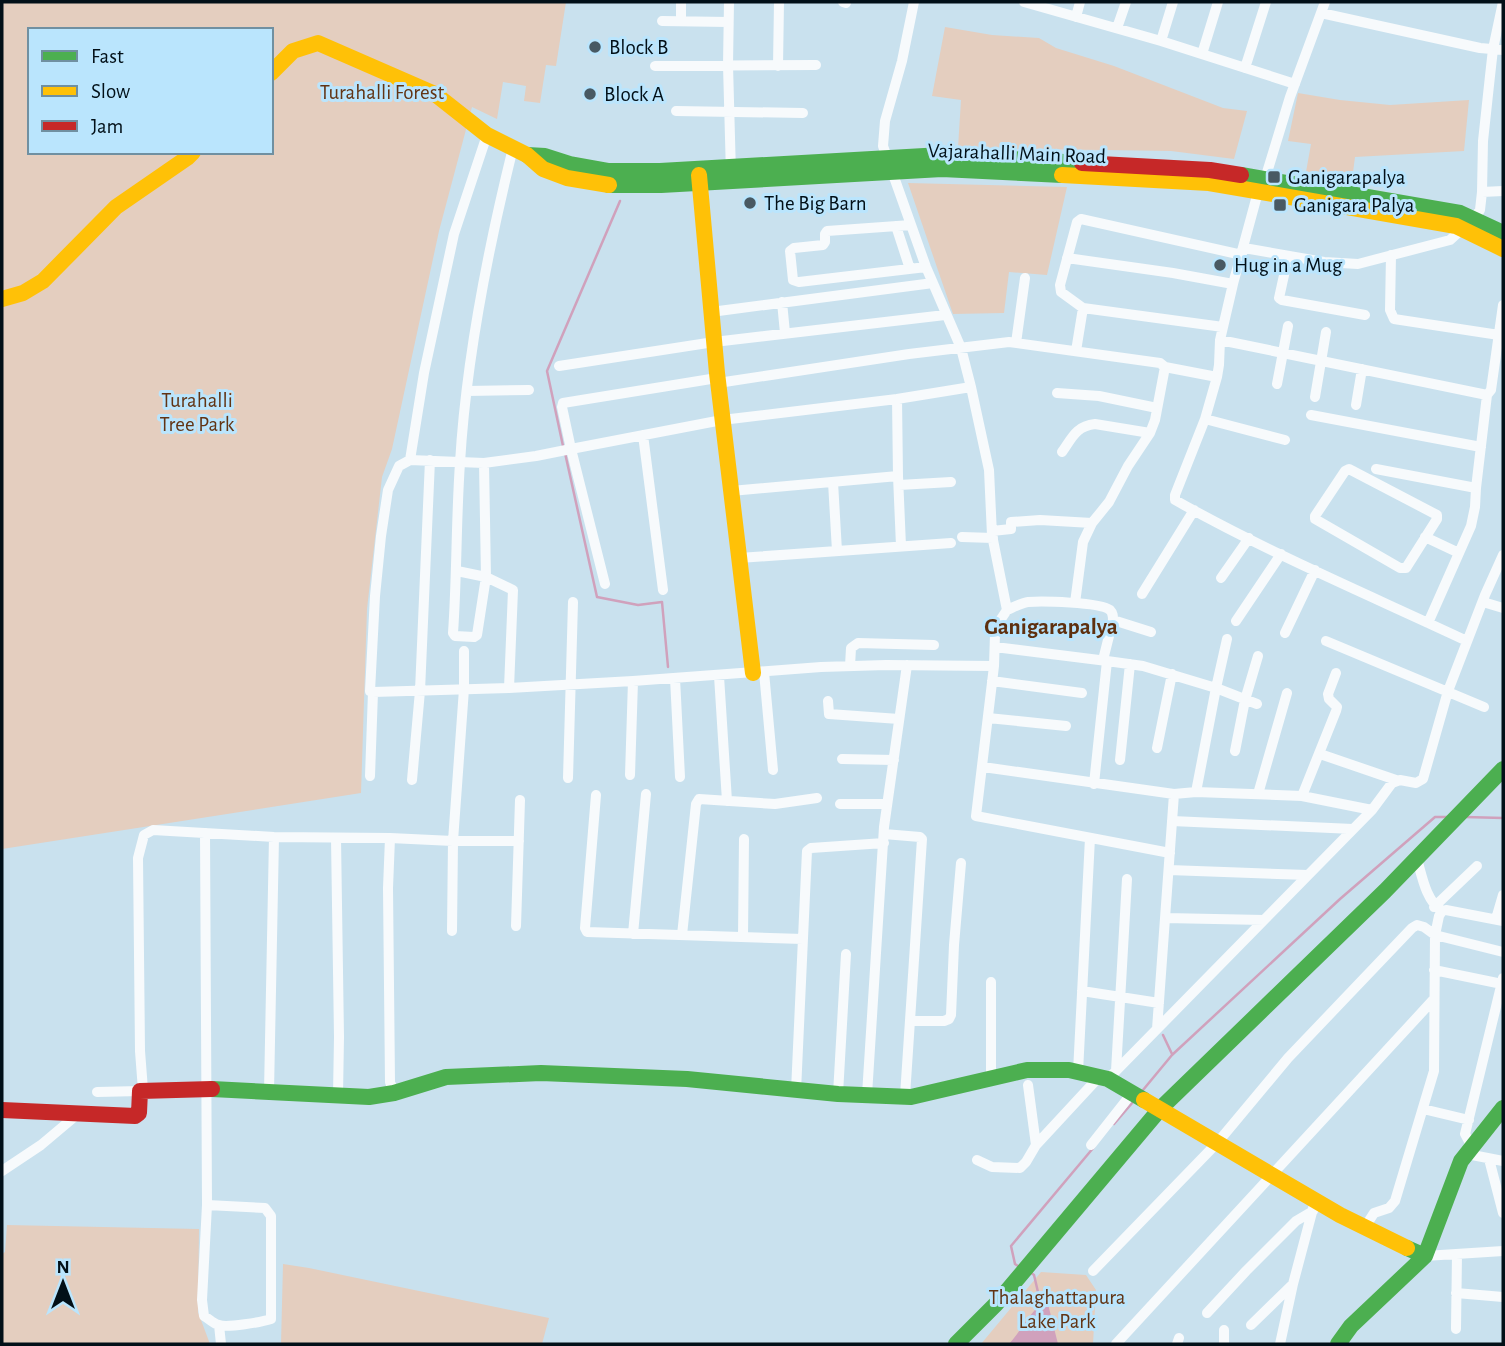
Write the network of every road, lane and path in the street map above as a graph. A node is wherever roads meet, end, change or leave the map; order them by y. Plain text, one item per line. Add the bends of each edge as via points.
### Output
1 (681, 2) edge
2 (729, 2) edge
3 (779, 2) edge
4 (914, 2) edge
5 (1080, 2) edge
6 (1126, 2) edge
7 (1173, 2) edge
8 (1218, 2) edge
9 (1266, 2) edge
10 (1502, 2) edge
11 (1031, 3) edge
12 (1323, 7) edge
13 (1076, 17) junction
14 (662, 20) dead end
15 (681, 21) junction
16 (728, 22) junction
17 (1117, 29) junction
18 (1161, 41) junction
19 (1498, 49) edge
20 (1202, 54) junction
21 (728, 65) junction
22 (816, 65) dead end
23 (655, 66) dead end
24 (778, 66) junction
25 (1245, 68) junction
26 (273, 71) edge
27 (1295, 84) junction
28 (676, 111) dead end
29 (729, 111) junction
30 (803, 113) dead end
31 (487, 135) junction
32 (520, 152) junction
33 (191, 154) edge
34 (889, 164) junction
35 (731, 173) junction
36 (699, 176) junction
37 (1262, 186) junction
38 (1503, 191) edge
39 (1482, 192) junction
40 (1469, 223) junction
41 (911, 225) junction
42 (896, 226) junction
43 (1503, 233) edge
44 (1503, 249) edge
45 (1243, 252) junction
46 (1391, 255) junction
47 (1288, 257) junction
48 (1067, 258) junction
49 (926, 267) junction
50 (910, 269) junction
51 (1025, 278) dead end
52 (933, 283) junction
53 (1233, 284) junction
54 (2, 299) edge
55 (782, 302) junction
56 (1503, 304) edge
57 (1083, 308) junction
58 (711, 312) junction
59 (945, 315) junction
60 (1364, 315) dead end
61 (1288, 326) dead end
62 (1223, 327) junction
63 (1326, 332) dead end
64 (785, 334) junction
65 (1499, 335) junction
66 (1220, 340) junction
67 (714, 342) junction
68 (1016, 343) junction
69 (961, 348) junction
70 (1076, 351) junction
71 (1283, 352) junction
72 (1321, 360) junction
73 (559, 366) dead end
74 (1165, 367) junction
75 (1362, 369) junction
76 (1217, 377) junction
77 (717, 380) junction
78 (1277, 384) dead end
79 (971, 387) junction
80 (529, 390) dead end
81 (467, 391) junction
82 (1057, 393) dead end
83 (1487, 395) junction
84 (1315, 397) dead end
85 (897, 399) junction
86 (1356, 405) dead end
87 (1157, 408) junction
88 (1311, 415) dead end
89 (1205, 419) junction
90 (722, 420) junction
91 (1150, 433) junction
92 (643, 435) junction
93 (1285, 440) dead end
94 (1481, 447) junction
95 (572, 449) junction
96 (1062, 452) dead end
97 (410, 460) junction
98 (430, 460) junction
99 (460, 463) junction
100 (484, 463) junction
101 (1376, 469) dead end
102 (898, 480) junction
103 (833, 482) junction
104 (951, 482) dead end
105 (1476, 488) junction
106 (731, 491) junction
107 (1194, 510) junction
108 (1092, 523) junction
109 (993, 535) junction
110 (1425, 537) junction
111 (1249, 538) junction
112 (901, 546) junction
113 (837, 551) junction
114 (1459, 553) junction
115 (1281, 554) junction
116 (1503, 555) edge
117 (739, 558) junction
118 (1315, 570) junction
119 (457, 571) junction
120 (486, 577) junction
121 (1221, 578) dead end
122 (605, 584) dead end
123 (663, 590) dead end
124 (1142, 594) dead end
125 (573, 602) dead end
126 (1483, 602) junction
127 (1075, 603) junction
128 (1503, 608) edge
129 (1007, 610) junction
130 (1113, 620) junction
131 (1236, 621) dead end
132 (1428, 623) junction
133 (1150, 632) dead end
134 (1285, 633) dead end
135 (1227, 639) dead end
136 (1326, 641) dead end
137 (1467, 641) junction
138 (934, 645) dead end
139 (995, 647) junction
140 (464, 651) dead end
141 (1258, 656) dead end
142 (1105, 661) junction
143 (1130, 664) junction
144 (907, 665) junction
145 (850, 666) junction
146 (994, 666) junction
147 (758, 673) junction
148 (1336, 673) dead end
149 (1172, 674) junction
150 (719, 676) junction
151 (675, 678) junction
152 (633, 681) junction
153 (992, 681) junction
154 (571, 684) junction
155 (509, 688) junction
156 (1216, 688) junction
157 (464, 689) junction
158 (420, 691) junction
159 (1448, 691) junction
160 (373, 692) junction
161 (1082, 693) dead end
162 (1287, 693) dead end
163 (1245, 700) junction
164 (828, 701) dead end
165 (1257, 704) dead end
166 (1484, 707) dead end
167 (988, 718) junction
168 (900, 719) junction
169 (1066, 726) dead end
170 (1157, 748) dead end
171 (1235, 751) dead end
172 (1320, 754) junction
173 (842, 760) dead end
174 (894, 760) junction
175 (1121, 760) dead end
176 (983, 767) junction
177 (1503, 769) edge
178 (773, 771) dead end
179 (630, 775) dead end
180 (370, 776) dead end
181 (680, 777) dead end
182 (568, 778) dead end
183 (412, 780) dead end
184 (1396, 780) junction
185 (1094, 784) junction
186 (1196, 792) junction
187 (646, 794) dead end
188 (1174, 794) junction
189 (1258, 794) junction
190 (596, 795) dead end
191 (1303, 796) junction
192 (817, 798) dead end
193 (520, 800) dead end
194 (727, 801) junction
195 (840, 804) dead end
196 (887, 804) junction
197 (1372, 810) junction
198 (1172, 821) junction
199 (1353, 829) junction
200 (205, 833) junction
201 (274, 837) junction
202 (336, 838) junction
203 (390, 838) junction
204 (1090, 838) junction
205 (744, 839) dead end
206 (884, 839) junction
207 (453, 841) junction
208 (519, 841) junction
209 (1170, 853) junction
210 (1417, 859) junction
211 (961, 863) dead end
212 (1477, 866) dead end
213 (1169, 870) junction
214 (1308, 875) junction
215 (1128, 879) dead end
216 (1503, 895) edge
217 (1438, 909) junction
218 (1165, 918) junction
219 (1264, 920) junction
220 (1500, 920) edge
221 (516, 926) dead end
222 (452, 931) dead end
223 (633, 934) junction
224 (682, 935) junction
225 (1435, 935) junction
226 (743, 937) junction
227 (803, 939) junction
228 (1503, 952) edge
229 (846, 954) dead end
230 (1434, 970) junction
231 (1503, 981) edge
232 (991, 982) dead end
233 (1082, 991) junction
234 (1120, 997) junction
235 (1434, 999) junction
236 (1159, 1003) junction
237 (911, 1021) junction
238 (1157, 1029) junction
239 (1078, 1072) junction
240 (1107, 1076) junction
241 (991, 1080) junction
242 (1028, 1085) dead end
243 (206, 1089) junction
244 (796, 1091) junction
245 (97, 1092) dead end
246 (268, 1092) junction
247 (141, 1093) junction
248 (394, 1093) junction
249 (1132, 1093) junction
250 (838, 1094) junction
251 (338, 1095) junction
252 (867, 1095) junction
253 (905, 1097) junction
254 (1503, 1108) edge
255 (1160, 1109) junction
256 (1423, 1109) junction
257 (2, 1110) edge
258 (79, 1113) junction
259 (1469, 1120) junction
260 (1217, 1142) junction
261 (1036, 1144) junction
262 (1091, 1145) dead end
263 (1469, 1151) junction
264 (1489, 1159) junction
265 (977, 1160) dead end
266 (1503, 1161) edge
267 (2, 1171) edge
268 (1271, 1176) junction
269 (207, 1205) junction
270 (1314, 1206) junction
271 (1503, 1213) edge
272 (1365, 1227) junction
273 (1503, 1251) edge
274 (1457, 1254) junction
275 (1425, 1256) junction
276 (1093, 1271) dead end
277 (1293, 1284) junction
278 (1456, 1293) junction
279 (1503, 1297) edge
280 (1207, 1313) dead end
281 (219, 1325) junction
282 (1251, 1325) dead end
283 (1456, 1329) dead end
284 (1224, 1331) dead end
285 (221, 1344) edge
286 (956, 1344) edge
287 (1116, 1344) edge
288 (1224, 1344) edge
289 (1280, 1344) edge
290 (1338, 1344) edge

1 - 15 street
2 - 16 street
3 - 24 street
4 - 34 street via 885,121 883,146
5 - 13 street
6 - 17 street
7 - 18 street
8 - 20 street
9 - 25 street
10 - 19 street
11 - 13 street
12 - 19 street
12 - 27 street
13 - 17 street
14 - 15 street
15 - 16 street
16 - 21 street
17 - 18 street
18 - 20 street
19 - 39 street via 1483,141
20 - 25 street
21 - 23 street
21 - 24 street
21 - 29 street
22 - 24 street
25 - 27 street
26 - 31 street, Vajarahalli Main Road via 293,51 318,43 435,94
27 - 37 street
28 - 29 street
29 - 30 street
29 - 35 street
31 - 32 street, Vajarahalli Main Road
31 - 97 street via 454,234
32 - 36 street, Vajarahalli Main Road via 543,169 591,183 633,185
32 - 81 street via 497,212
33 - 54 street via 116,207 43,281
34 - 35 street, Vajarahalli Main Road
34 - 37 street, Vajarahalli Main Road
34 - 41 street
35 - 36 street, Vajarahalli Main Road
36 - 58 street
37 - 40 street, Vajarahalli Main Road via 1456,226
37 - 45 street
38 - 39 street
39 - 40 street via 1480,209
40 - 43 street, Vajarahalli Main Road
40 - 44 street, Vajarahalli Main Road
40 - 46 street via 1450,240
41 - 42 street
41 - 49 street
42 - 50 street
42 - 50 street via 827,231 822,245 792,249 793,280
45 - 47 street
45 - 48 street via 1081,219
45 - 53 street
46 - 47 street via 1358,264
46 - 65 street via 1390,310 1394,318
47 - 60 street via 1279,298
48 - 53 street
48 - 57 street via 1061,292
49 - 50 street
49 - 52 street
51 - 68 street
52 - 55 street
52 - 59 street
53 - 62 street
55 - 58 street
55 - 64 street
56 - 65 street
57 - 62 street
57 - 70 street
58 - 67 street
59 - 64 street
59 - 69 street
61 - 71 street
62 - 66 street
63 - 72 street
64 - 67 street
65 - 83 street
66 - 71 street
66 - 76 street
67 - 73 street
67 - 77 street
68 - 69 street
68 - 70 street
69 - 77 street
69 - 79 street
70 - 74 street
71 - 72 street
71 - 78 street
72 - 75 street
72 - 84 street
74 - 76 street
74 - 87 street
75 - 83 street
75 - 86 street
76 - 89 street
77 - 90 street
77 - 95 street via 563,403
79 - 85 street
79 - 109 street via 989,470
80 - 81 street
81 - 99 street
82 - 87 street
83 - 94 street
85 - 90 street
85 - 102 street
87 - 91 street
88 - 94 street
89 - 93 street
89 - 107 street via 1175,495 1175,500
90 - 92 street
90 - 106 street
91 - 96 street via 1087,425 1079,428
91 - 108 street
92 - 95 street
92 - 123 street
94 - 105 street
95 - 100 street
95 - 122 street
97 - 98 street
97 - 160 street via 399,466 388,490 373,623
98 - 99 street
98 - 158 street
99 - 100 street
99 - 119 street
100 - 120 street
101 - 105 street
102 - 103 street
102 - 104 street
102 - 112 street
103 - 106 street
103 - 113 street
105 - 114 street via 1471,526
106 - 117 street
107 - 111 street
107 - 124 street
108 - 109 street via 1010,522 1011,529
108 - 127 street via 1083,542
109 - 112 street
109 - 129 street
110 - 110 street via 1436,513 1349,469 1315,517 1402,569
110 - 114 street
111 - 115 street
111 - 121 street
112 - 113 street
113 - 117 street
114 - 132 street
115 - 118 street
115 - 131 street
116 - 126 street
117 - 147 street
118 - 132 street
118 - 134 street
119 - 120 street
119 - 120 street via 455,636 477,635
120 - 155 street via 513,590
125 - 154 street
126 - 128 street
126 - 137 street
127 - 129 street via 1025,602
127 - 130 street via 1109,609
129 - 139 street via 995,634
130 - 133 street
130 - 142 street
132 - 137 street
135 - 156 street
136 - 159 street
137 - 159 street
138 - 145 street via 858,643 851,648
139 - 142 street
139 - 146 street
140 - 157 street
141 - 163 street
142 - 143 street
142 - 185 street
143 - 149 street
143 - 175 street
144 - 145 street
144 - 146 street
144 - 168 street
145 - 147 street
146 - 153 street
147 - 150 street
147 - 178 street
148 - 172 street via 1328,694 1336,711
149 - 156 street
149 - 170 street
150 - 151 street
150 - 194 street
151 - 152 street
151 - 181 street
152 - 154 street
152 - 179 street
153 - 161 street
153 - 167 street
154 - 155 street
154 - 182 street
155 - 157 street
156 - 163 street
156 - 186 street
157 - 158 street
157 - 207 street
158 - 160 street
158 - 183 street
159 - 166 street
159 - 184 street via 1423,779 1416,783
160 - 180 street
162 - 189 street
163 - 165 street
163 - 171 street
164 - 168 street via 829,714
167 - 169 street
167 - 176 street
168 - 174 street
172 - 184 street
172 - 191 street
173 - 174 street
174 - 196 street
176 - 185 street
176 - 204 street via 979,818
177 - 210 street
184 - 197 street
185 - 188 street
186 - 188 street
186 - 189 street
187 - 223 street
188 - 198 street
189 - 191 street
190 - 223 street via 585,928 589,933
191 - 197 street
192 - 194 street via 775,804
193 - 208 street
194 - 224 street via 697,801
195 - 196 street
196 - 206 street
197 - 199 street
198 - 199 street
198 - 209 street
199 - 214 street
200 - 201 street
200 - 243 street
200 - 247 street via 153,830 144,835 138,858
201 - 202 street
201 - 246 street
202 - 203 street
202 - 251 street
203 - 207 street
203 - 248 street via 390,1082
204 - 209 street
204 - 233 street
205 - 226 street
206 - 227 street via 808,849
206 - 237 street via 922,839
206 - 252 street
207 - 208 street
207 - 222 street
208 - 221 street
209 - 213 street
210 - 217 street via 1427,892
210 - 255 street
211 - 237 street via 951,1015 944,1021
212 - 217 street
213 - 214 street
213 - 218 street
214 - 219 street
215 - 234 street
216 - 220 street
217 - 220 street
217 - 225 street
218 - 219 street
218 - 236 street
219 - 238 street
223 - 224 street
224 - 226 street
225 - 228 street
225 - 230 street
225 - 260 street via 1418,925 1412,928 1288,1058
226 - 227 street
227 - 244 street
229 - 250 street
230 - 231 street
230 - 235 street
231 - 259 street
232 - 241 street
233 - 234 street
233 - 239 street
234 - 236 street
234 - 240 street
235 - 256 street via 1434,1071
235 - 268 street
236 - 238 street
237 - 253 street
238 - 240 street
239 - 240 street
239 - 241 street via 1027,1070
240 - 249 street
240 - 261 street
241 - 253 street
242 - 261 street
243 - 246 street
243 - 247 street
243 - 269 street
244 - 248 street via 687,1079 541,1073 446,1077
244 - 250 street
245 - 247 street
246 - 251 street
247 - 258 street via 135,1116
248 - 251 street
249 - 255 street
249 - 262 street
250 - 252 street
252 - 253 street
254 - 263 street
255 - 260 street
255 - 286 street via 996,1304
256 - 259 street
256 - 272 street via 1395,1201 1374,1213
257 - 258 street
258 - 267 street
259 - 263 street via 1465,1134
260 - 268 street
260 - 276 street
261 - 265 street via 1020,1168 992,1167
263 - 264 street
263 - 275 street via 1461,1161
264 - 266 street
264 - 271 street
268 - 270 street
268 - 287 street
269 - 281 street via 202,1300 204,1316
269 - 281 street via 265,1208 271,1216 271,1319
270 - 272 street
270 - 277 street
270 - 280 street
272 - 275 street
273 - 274 street
274 - 275 street
274 - 278 street
275 - 290 street
277 - 282 street
277 - 289 street
278 - 279 street
278 - 283 street
281 - 285 street
284 - 288 street

